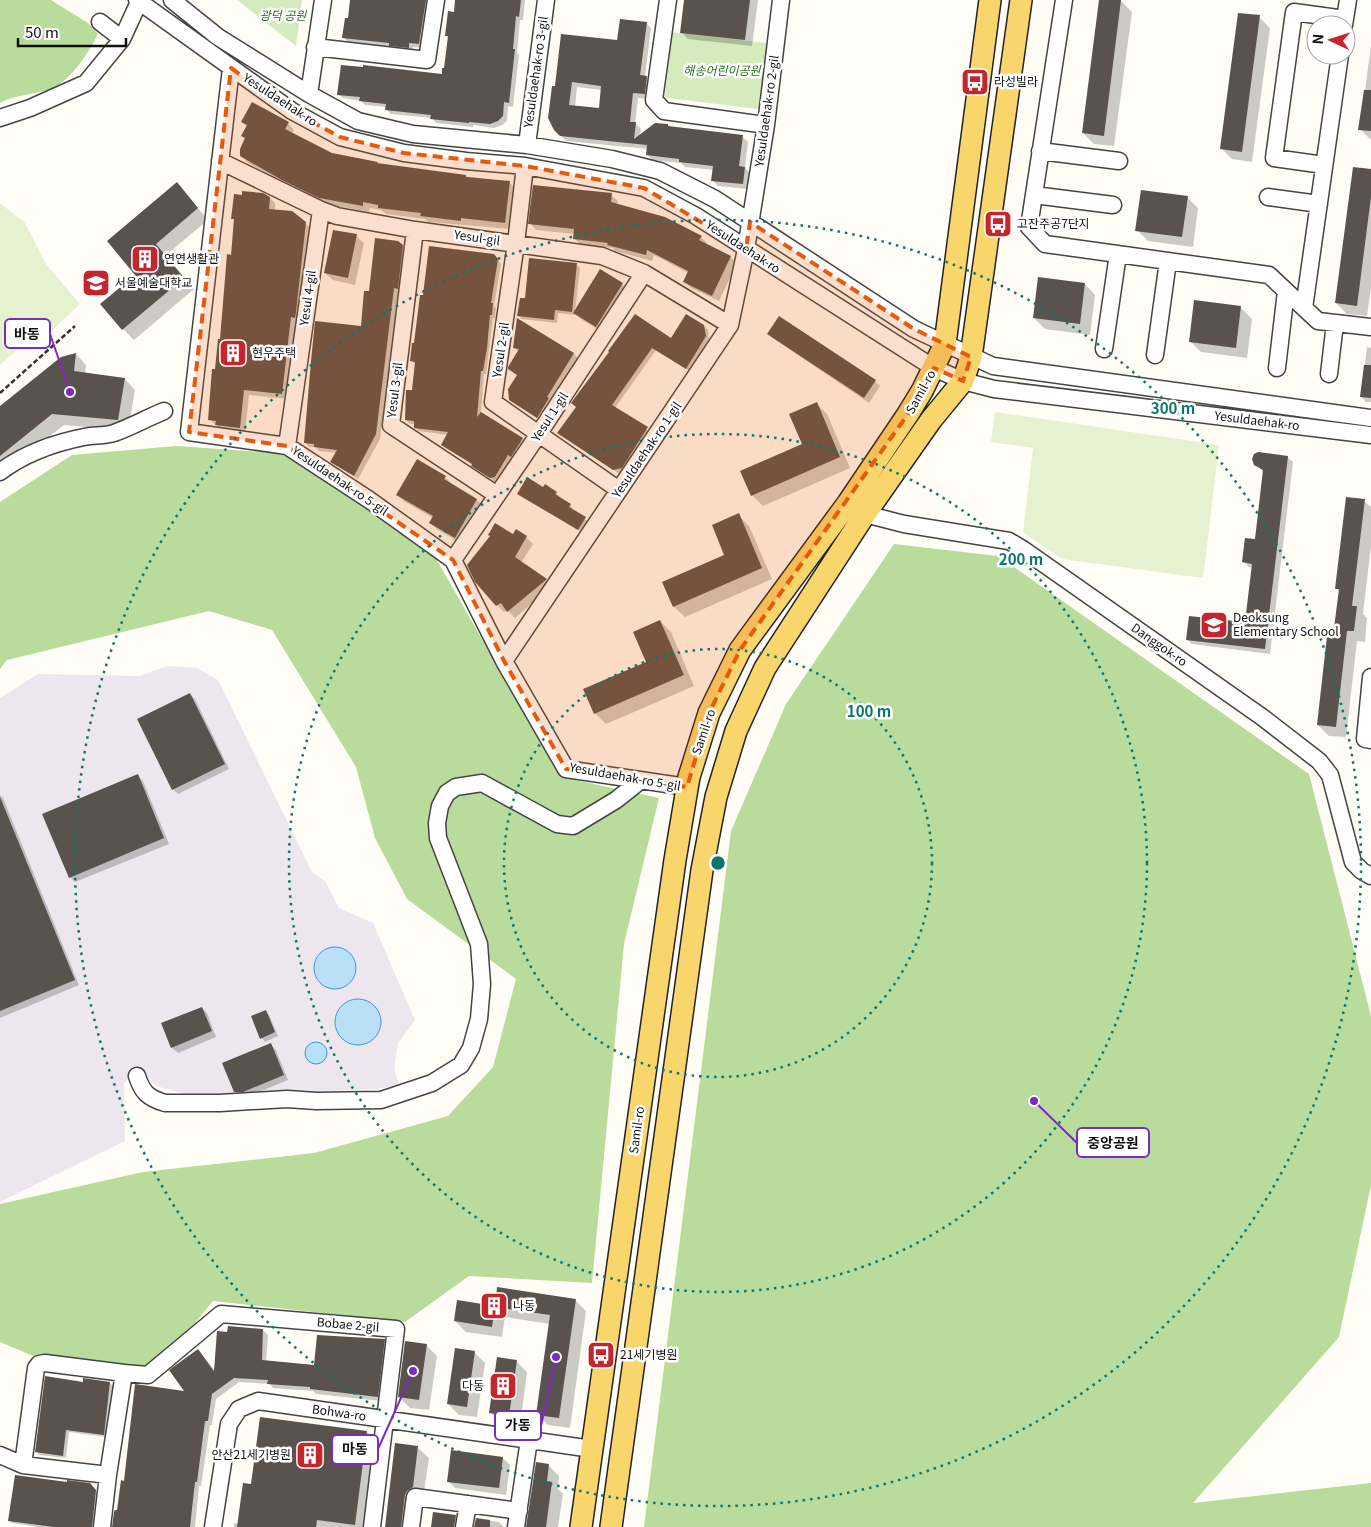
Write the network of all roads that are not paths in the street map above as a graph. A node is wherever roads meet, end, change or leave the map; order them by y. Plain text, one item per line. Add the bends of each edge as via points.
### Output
1 (172, 0) edge
2 (323, 0) edge
3 (436, 0) edge
4 (546, 0) edge
5 (668, 0) edge
6 (781, 0) edge
7 (990, 0) edge
8 (1021, 0) edge
9 (1064, 0) edge
10 (1348, 0) edge
11 (138, 1) edge
12 (1309, 15) edge
13 (1346, 15) edge
14 (100, 22) dead end
15 (122, 39) junction
16 (315, 47) junction
17 (1339, 65) edge
18 (231, 68) junction
19 (309, 94) junction
20 (0, 118) edge
21 (766, 125) junction
22 (526, 145) junction
23 (1040, 151) junction
24 (220, 161) junction
25 (1119, 161) dead end
26 (525, 166) junction
27 (1324, 166) junction
28 (1034, 196) junction
29 (1268, 197) dead end
30 (1319, 204) junction
31 (1113, 205) dead end
32 (321, 210) junction
33 (750, 222) junction
34 (415, 230) junction
35 (516, 244) junction
36 (746, 249) junction
37 (1118, 254) junction
38 (1168, 261) junction
39 (644, 273) junction
40 (1286, 291) junction
41 (1304, 308) junction
42 (1335, 323) junction
43 (730, 325) junction
44 (1371, 328) edge
45 (945, 344) junction
46 (1104, 349) dead end
47 (1156, 355) dead end
48 (971, 357) junction
49 (934, 368) junction
50 (1277, 368) dead end
51 (1329, 374) dead end
52 (963, 381) junction
53 (164, 412) dead end
54 (1371, 418) edge
55 (538, 435) junction
56 (1371, 435) edge
57 (287, 446) junction
58 (0, 472) edge
59 (620, 490) junction
60 (497, 495) junction
61 (865, 514) junction
62 (453, 560) junction
63 (504, 661) junction
64 (1371, 677) edge
65 (1371, 740) edge
66 (640, 781) junction
67 (687, 788) junction
68 (1371, 876) edge
69 (137, 1076) dead end
70 (124, 1373) junction
71 (384, 1420) junction
72 (530, 1440) junction
73 (592, 1449) junction
74 (0, 1455) edge
75 (23, 1465) junction
76 (108, 1475) junction
77 (468, 1504) junction
78 (518, 1519) edge
79 (102, 1527) edge
80 (214, 1527) edge
81 (372, 1527) edge
82 (411, 1527) edge
83 (464, 1527) edge
84 (581, 1527) edge
85 (611, 1527) edge

1 - 19 street, Yesuldaehak-ro via 218,37
2 - 16 street
3 - 16 street via 427,60
4 - 22 street, Yesuldaehak-ro 3-gil
5 - 21 street, Yesuldaehak-ro 2-gil via 654,100 664,111
6 - 21 street, Yesuldaehak-ro 2-gil
7 - 45 main road, Samil-ro
8 - 48 main road, Samil-ro
9 - 23 street
10 - 13 street
11 - 15 street
11 - 18 street, Yesuldaehak-ro
12 - 27 street via 1294,12 1274,158
14 - 15 street
15 - 20 street via 86,84
16 - 19 street
17 - 27 street
18 - 24 street, Yesuldaehak-ro 5-gil
18 - 26 street, Yesuldaehak-ro via 292,111 340,137 404,153
19 - 22 street, Yesuldaehak-ro via 358,121 413,134
21 - 33 street, Yesuldaehak-ro 2-gil
22 - 33 street, Yesuldaehak-ro via 612,158 660,170
23 - 25 street
23 - 28 street
24 - 32 street, Yesul-gil
24 - 57 street, Yesuldaehak-ro 5-gil via 189,432
26 - 35 street
26 - 36 street, Yesuldaehak-ro via 644,188 696,216
27 - 30 street
28 - 31 street
28 - 37 street via 1029,227 1045,244
29 - 30 street
30 - 41 street
32 - 34 street, Yesul-gil via 337,216
32 - 57 street, Yesul 4-gil
33 - 36 street, Yesuldaehak-ro 1-gil
33 - 45 street, Yesuldaehak-ro via 914,329
34 - 35 street, Yesul-gil
34 - 60 street, Yesul 3-gil via 391,425
35 - 39 street, Yesul-gil via 602,256
35 - 55 street, Yesul 2-gil via 493,402
36 - 43 street, Yesuldaehak-ro 1-gil
36 - 49 street, Yesuldaehak-ro
37 - 38 street
37 - 46 street
38 - 40 street via 1269,275
38 - 47 street
39 - 43 street, Yesul-gil
39 - 55 street, Yesul 1-gil
40 - 41 street
40 - 50 street
41 - 42 street via 1318,321
42 - 44 street
42 - 51 street
43 - 59 street, Yesuldaehak-ro 1-gil
45 - 48 street, Yesuldaehak-ro
45 - 49 main road, Samil-ro
48 - 52 main road, Samil-ro
48 - 54 street, Yesuldaehak-ro via 993,366
49 - 52 street, Yesuldaehak-ro
49 - 67 main road, Samil-ro via 908,414 848,503 740,650 709,713
52 - 56 street, Yesuldaehak-ro via 994,389
52 - 61 main road, Samil-ro via 931,420
53 - 58 street via 113,433 62,441 20,458
55 - 59 street
55 - 60 street, Yesul 1-gil
57 - 62 street, Yesuldaehak-ro 5-gil via 368,498
59 - 63 street, Yesuldaehak-ro 1-gil
60 - 62 street, Yesul 1-gil
61 - 68 street, Danggok-ro via 904,524 1009,541 1262,717 1319,761 1330,775 1353,862
61 - 85 main road, Samil-ro via 766,668 736,731 716,797 702,870
62 - 63 street, Yesuldaehak-ro 5-gil
63 - 66 street, Yesuldaehak-ro 5-gil via 566,768
64 - 65 street via 1365,740
66 - 67 street, Yesuldaehak-ro 5-gil
66 - 69 street via 573,826 557,824 482,783 456,787 447,793 440,806 438,838 479,944 482,984 479,1020 471,1048 462,1065 449,1074 382,1100 287,1099 220,1103 165,1103 142,1090
67 - 73 main road, Samil-ro via 674,860
70 - 71 street, Bobae 2-gil via 148,1376 222,1314 396,1329
70 - 75 street, Bobae 2-gil via 40,1364 36,1368
70 - 76 street
71 - 72 street, Bohwa-ro
71 - 80 street, Bohwa-ro via 258,1401 239,1409 229,1424
71 - 81 street, Bobae 2-gil
72 - 73 street, Bohwa-ro
72 - 78 street
73 - 84 main road, Samil-ro
74 - 75 street
75 - 76 street
76 - 79 street
77 - 78 street
77 - 82 street via 415,1497
77 - 83 street

